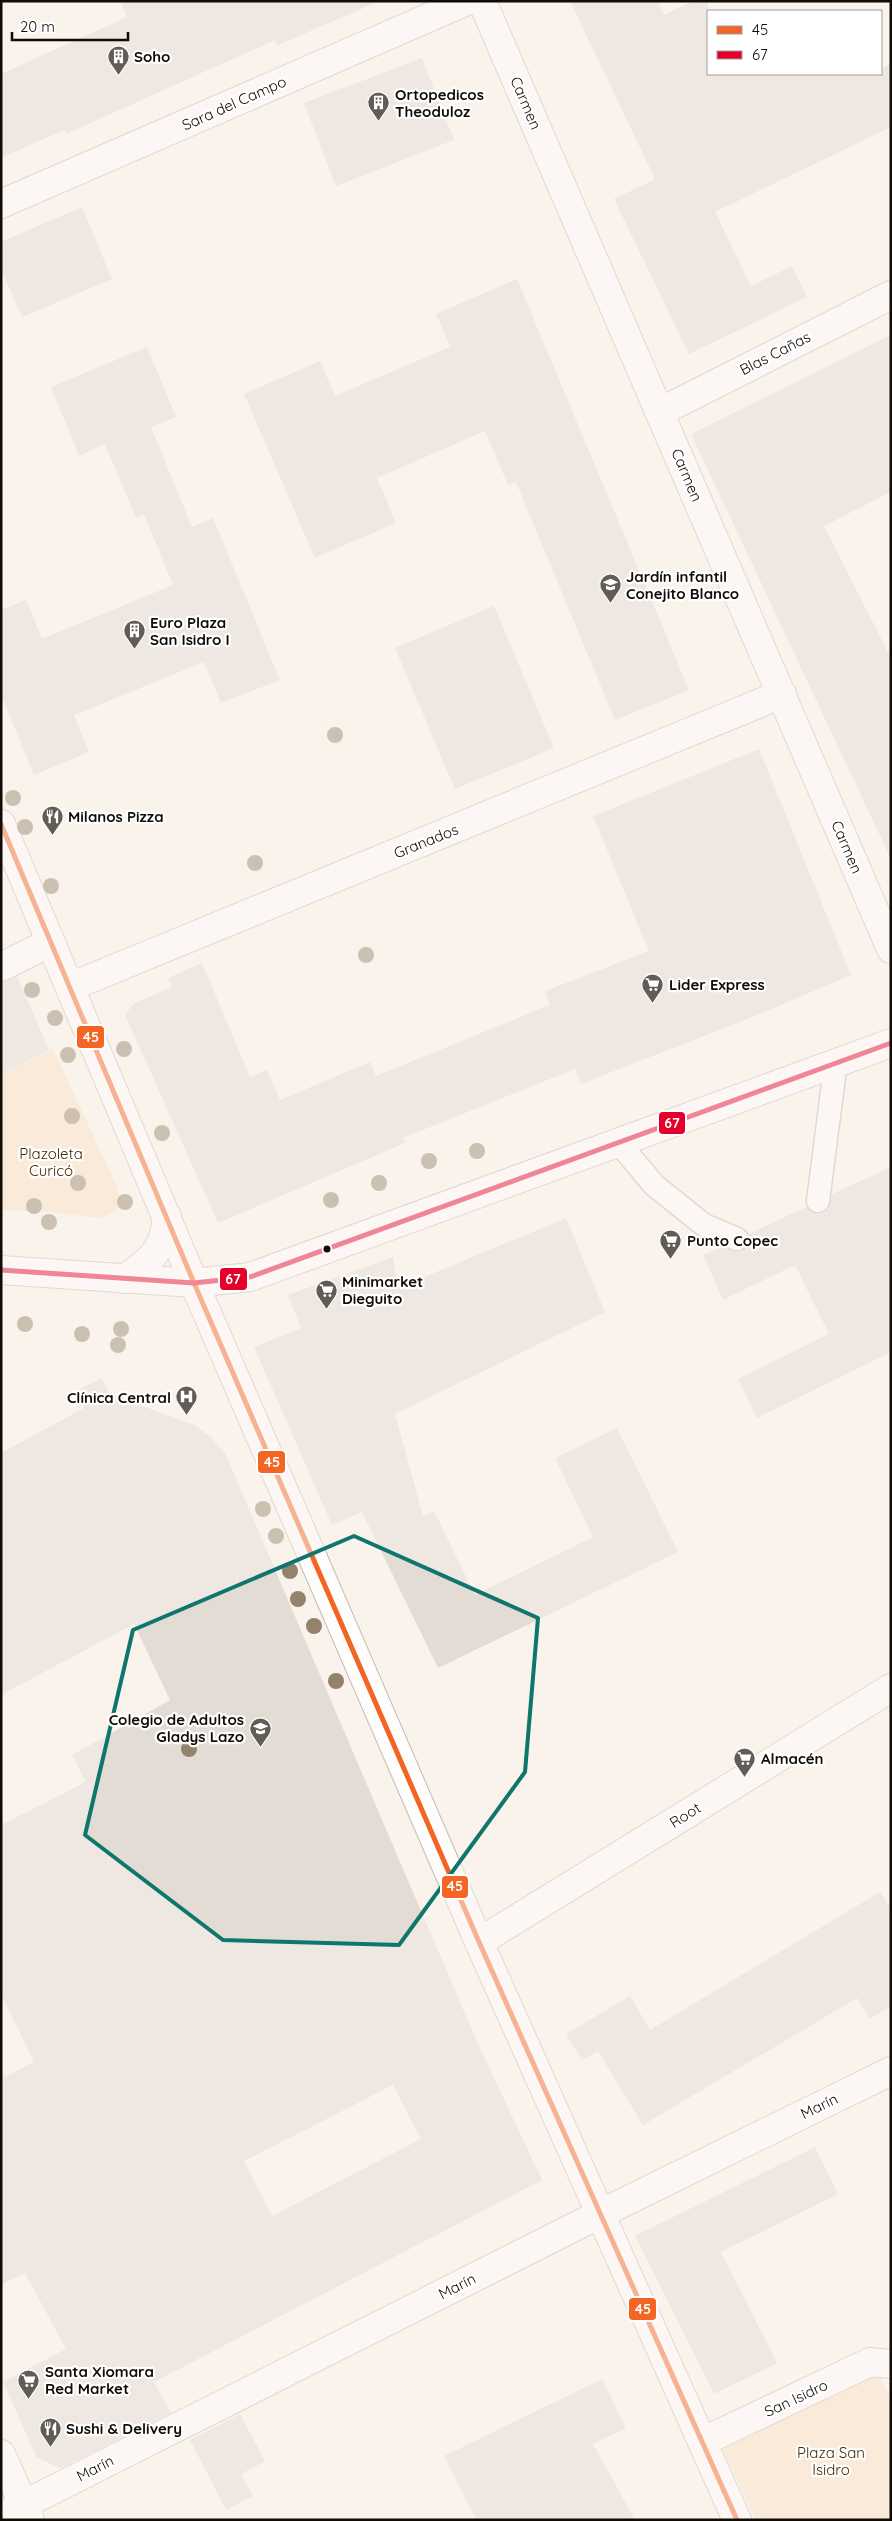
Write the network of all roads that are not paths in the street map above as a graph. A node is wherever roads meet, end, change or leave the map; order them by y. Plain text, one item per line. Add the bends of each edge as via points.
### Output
1 (467, 1) edge
2 (482, 1) edge
3 (1, 204) edge
4 (891, 295) edge
5 (660, 412) junction
6 (782, 694) junction
7 (1, 824) edge
8 (51, 942) junction
9 (891, 949) edge
10 (1, 967) edge
11 (70, 988) junction
12 (891, 1043) edge
13 (836, 1061) junction
14 (619, 1143) junction
15 (818, 1201) dead end
16 (167, 1217) junction
17 (737, 1239) dead end
18 (1, 1270) edge
19 (124, 1279) junction
20 (194, 1282) junction
21 (891, 1688) edge
22 (479, 1942) junction
23 (891, 2071) edge
24 (600, 2214) junction
25 (891, 2364) edge
26 (702, 2442) junction
27 (1, 2454) edge
28 (19, 2513) edge
29 (737, 2520) edge

1 - 3 street, Sara del Campo
2 - 5 street, Carmen
4 - 5 street, Blas Cañas
5 - 6 street, Carmen
6 - 9 street, Carmen
6 - 11 street, Granados
7 - 8 street
8 - 10 street
8 - 11 street
11 - 16 street
12 - 13 street
13 - 14 street
13 - 15 lane
14 - 17 lane via 654,1185 704,1225
14 - 20 street via 250,1277
16 - 19 street via 166,1229 156,1253
16 - 20 street
18 - 19 street
19 - 20 street
20 - 22 street
21 - 22 street, Root
22 - 24 street
23 - 24 street, Marín
24 - 26 street
24 - 28 street, Marín
25 - 26 street, San Isidro via 870,2362
26 - 29 street
27 - 28 street

